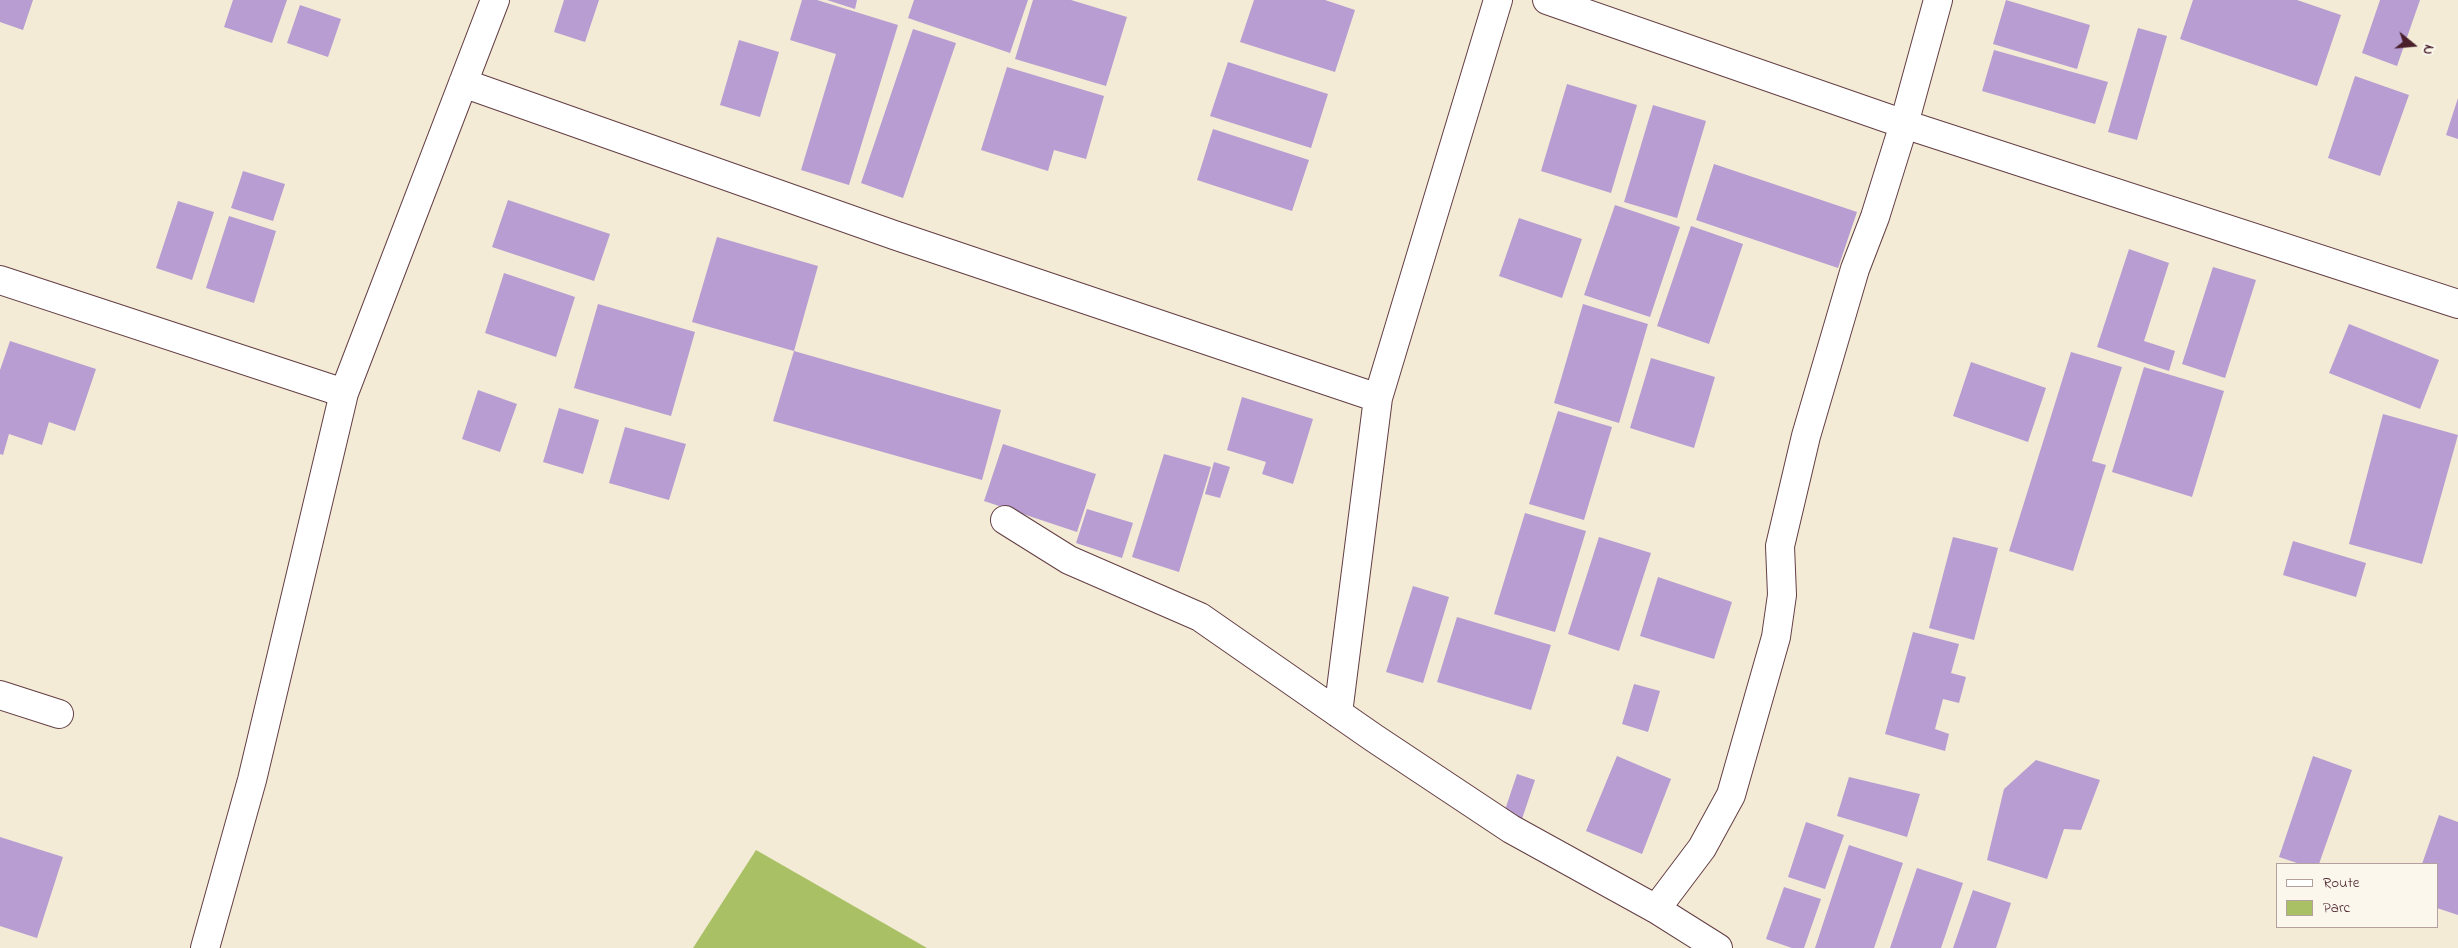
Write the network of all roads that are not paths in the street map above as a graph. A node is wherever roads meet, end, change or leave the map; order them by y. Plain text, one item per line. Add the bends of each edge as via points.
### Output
1 (495, 0) edge
2 (1498, 0) edge
3 (1551, 0) edge
4 (1938, 0) edge
5 (463, 83) junction
6 (1904, 124) junction
7 (0, 280) edge
8 (2458, 304) edge
9 (344, 394) junction
10 (1378, 398) junction
11 (1005, 520) dead end
12 (0, 695) edge
13 (1338, 713) junction
14 (59, 714) dead end
15 (1656, 909) junction
16 (205, 948) edge
17 (1718, 948) edge

1 - 5 street
2 - 10 street
3 - 6 street
4 - 6 street
5 - 9 street
5 - 10 street via 894,235
6 - 8 street
6 - 15 street via 1876,217 1855,269 1806,436 1780,546 1782,594 1776,638 1731,795 1702,848
7 - 9 street
9 - 16 street via 252,780
10 - 13 street
11 - 13 street via 1069,560 1200,617
12 - 14 street
13 - 15 street via 1511,830
15 - 17 street

